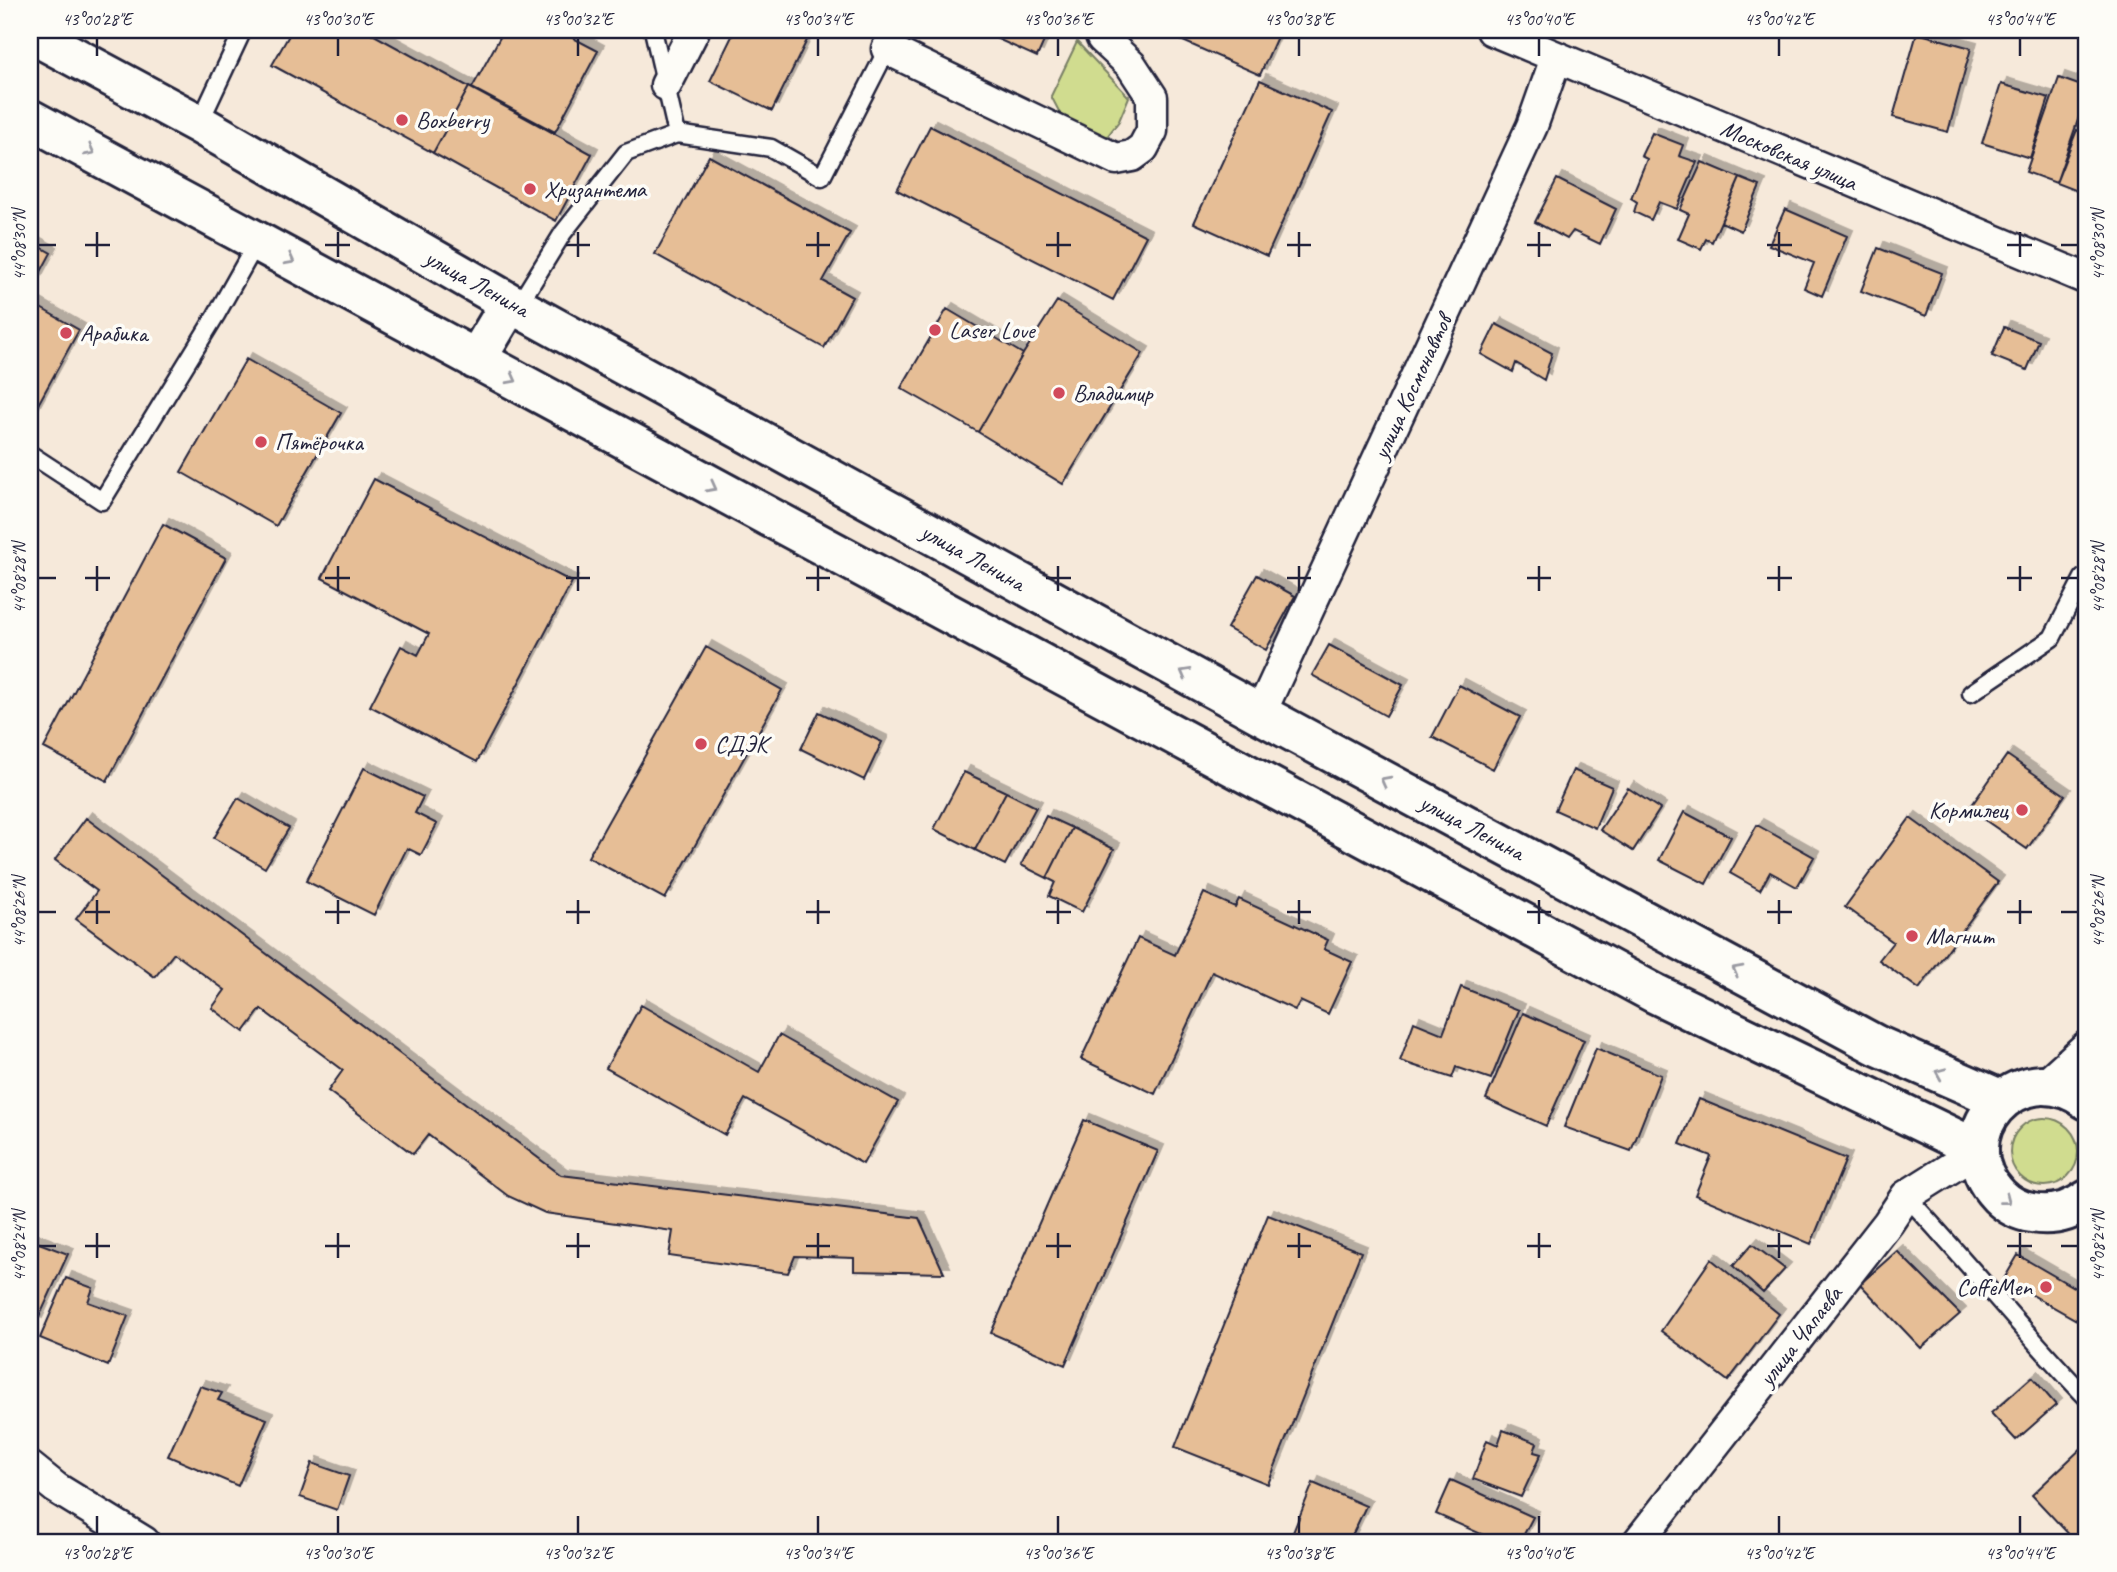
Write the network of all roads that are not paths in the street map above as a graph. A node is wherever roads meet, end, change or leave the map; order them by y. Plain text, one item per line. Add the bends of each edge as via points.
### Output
1 (243, 30) edge
2 (653, 30) edge
3 (694, 30) edge
4 (1099, 30) edge
5 (1492, 30) edge
6 (30, 33) edge
7 (892, 40) edge
8 (1556, 58) junction
9 (666, 85) junction
10 (30, 119) edge
11 (199, 124) junction
12 (677, 134) junction
13 (257, 242) junction
14 (2087, 279) edge
15 (514, 305) junction
16 (476, 360) junction
17 (30, 454) edge
18 (2087, 578) edge
19 (1971, 693) dead end
20 (1260, 714) junction
21 (2087, 1046) edge
22 (2045, 1084) junction
23 (2002, 1100) junction
24 (2087, 1100) edge
25 (1979, 1150) junction
26 (1906, 1196) junction
27 (2079, 1216) edge
28 (2087, 1398) edge
29 (30, 1467) edge
30 (145, 1542) edge
31 (1639, 1542) edge

1 - 11 lane
2 - 9 lane
3 - 9 street
4 - 7 street via 1152,97 1152,131 1143,148 1132,156 1116,159
5 - 8 street, Московская улица
6 - 11 main road, улица Ленина
7 - 12 lane via 822,177 771,148
8 - 14 street, Московская улица
8 - 20 street, улица Космонавтов via 1532,126
9 - 12 lane
10 -> 13 main road
11 - 15 main road, улица Ленина
12 - 15 lane via 626,153
13 -> 16 main road
13 - 17 lane via 102,501
15 - 16 main road
20 -> 15 main road, улица Ленина
16 -> 25 main road via 1654,993
18 - 19 lane via 2052,639
23 -> 20 main road, улица Ленина via 1876,1045
21 - 22 street
22 - 23 main road via 2015,1091
22 - 24 main road via 2067,1088
23 - 25 main road via 1982,1131
25 - 26 street, улица Чапаева
25 -> 27 main road via 1982,1169 2005,1202 2042,1215
26 - 28 lane
26 - 31 street, улица Чапаева
29 - 30 street

